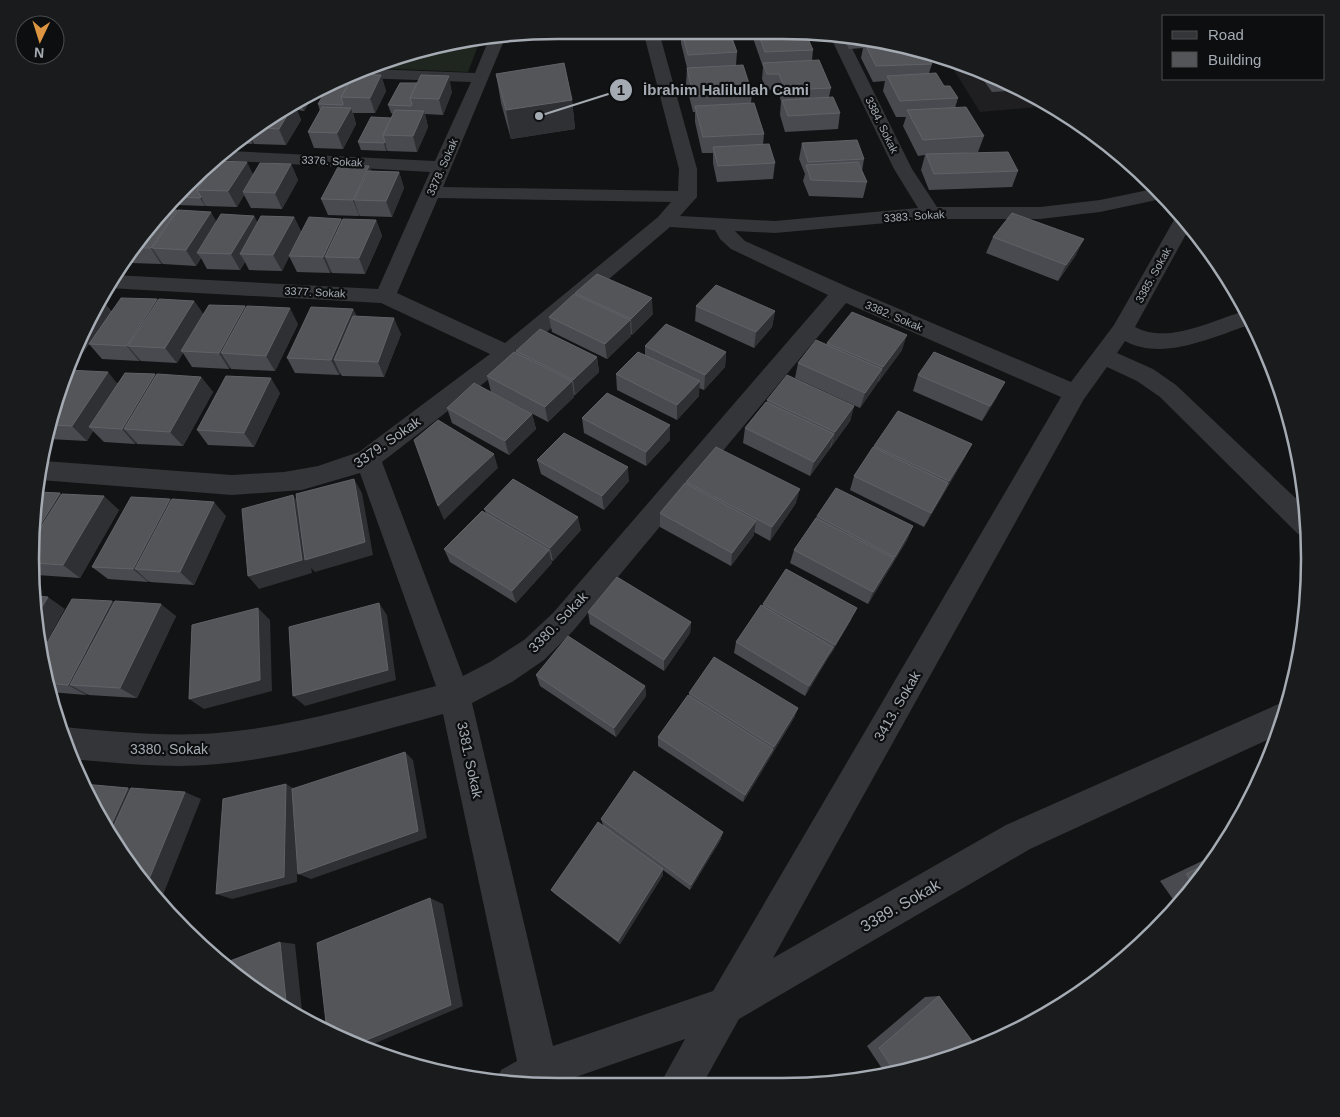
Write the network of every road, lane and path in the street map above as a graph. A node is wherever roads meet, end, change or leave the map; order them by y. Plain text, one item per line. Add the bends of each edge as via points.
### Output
1 (653, 39) edge
2 (841, 42) edge
3 (495, 43) edge
4 (372, 73) edge
5 (481, 78) junction
6 (230, 156) edge
7 (442, 166) junction
8 (430, 192) junction
9 (1153, 195) edge
10 (687, 197) junction
11 (931, 213) junction
12 (665, 221) junction
13 (723, 225) junction
14 (1181, 226) edge
15 (118, 282) edge
16 (842, 293) junction
17 (385, 296) junction
18 (1243, 319) edge
19 (1122, 330) junction
20 (507, 353) junction
21 (1103, 356) junction
22 (1075, 393) junction
23 (368, 459) junction
24 (46, 471) edge
25 (1299, 519) edge
26 (456, 696) junction
27 (1276, 720) edge
28 (73, 744) edge
29 (726, 1005) junction
30 (527, 1077) edge
31 (684, 1078) edge

1 - 10 street via 688,169
2 - 11 street, 3384. Sokak via 903,169
3 - 5 street, 3378. Sokak
4 - 5 street
5 - 7 street, 3378. Sokak
6 - 7 street, 3376. Sokak
7 - 8 street, 3378. Sokak
8 - 10 street
8 - 17 street, 3378. Sokak
9 - 11 street, 3383. Sokak via 1060,211
10 - 12 street, 3379. Sokak
11 - 13 street, 3383. Sokak via 775,227
12 - 13 street, 3383. Sokak
12 - 20 street, 3379. Sokak
13 - 16 street, 3382. Sokak via 727,235 738,245
14 - 19 street, 3385. Sokak
15 - 17 street, 3377. Sokak
16 - 22 street, 3382. Sokak
16 - 26 street, 3380. Sokak via 563,622 534,650
17 - 20 street, 3377. Sokak
18 - 19 street via 1175,341 1139,338
19 - 21 street, 3413. Sokak
20 - 23 street, 3379. Sokak
21 - 22 street, 3413. Sokak
21 - 25 street via 1168,390
22 - 29 street, 3413. Sokak
23 - 24 street, 3379. Sokak via 325,476 257,485
23 - 26 street, 3381. Sokak
26 - 28 street, 3380. Sokak via 263,743 169,750
26 - 30 street, 3381. Sokak
27 - 29 street, 3389. Sokak via 1018,837
29 - 30 street, 3389. Sokak
29 - 31 street, 3413. Sokak

